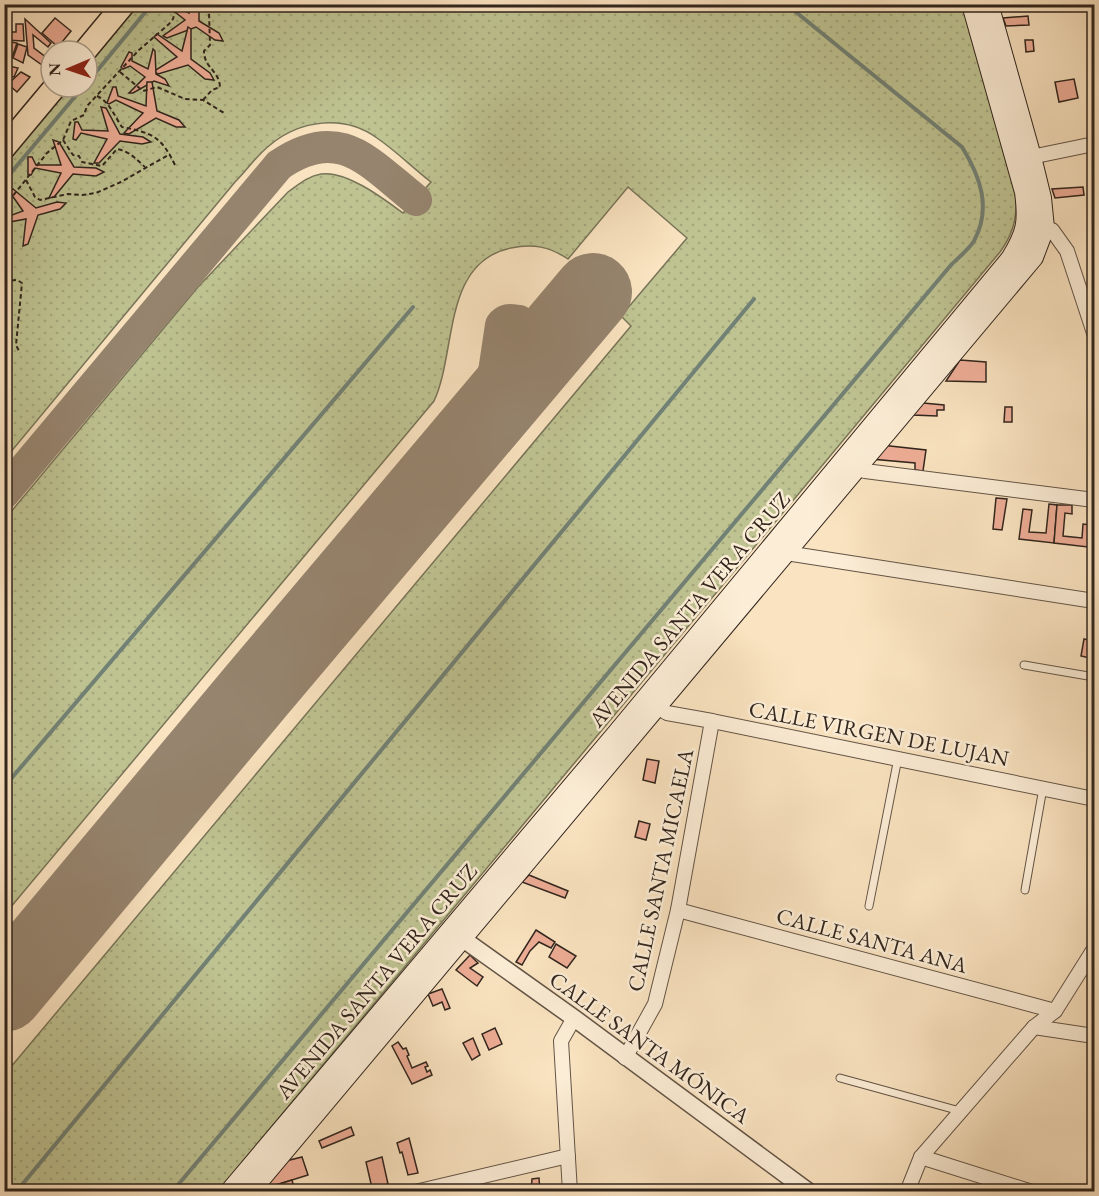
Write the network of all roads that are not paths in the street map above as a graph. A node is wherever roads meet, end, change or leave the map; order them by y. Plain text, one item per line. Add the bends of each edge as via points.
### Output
1 (107, 4) edge
2 (124, 4) edge
3 (972, 4) edge
4 (988, 4) edge
5 (78, 39) edge
6 (95, 39) edge
7 (39, 86) edge
8 (45, 99) edge
9 (4, 128) edge
10 (1095, 144) edge
11 (4, 148) edge
12 (1031, 157) junction
13 (1036, 226) junction
14 (1090, 306) edge
15 (1095, 333) edge
16 (856, 468) junction
17 (1095, 500) edge
18 (786, 553) junction
19 (1095, 601) edge
20 (1024, 665) dead end
21 (1095, 677) edge
22 (657, 707) junction
23 (712, 721) junction
24 (898, 758) junction
25 (1043, 788) junction
26 (1095, 799) edge
27 (1025, 891) dead end
28 (869, 906) dead end
29 (678, 910) junction
30 (463, 939) junction
31 (1095, 949) edge
32 (1055, 1011) junction
33 (574, 1018) junction
34 (1034, 1027) junction
35 (1095, 1036) edge
36 (625, 1058) junction
37 (840, 1078) dead end
38 (960, 1111) junction
39 (568, 1156) junction
40 (921, 1156) junction
41 (230, 1191) edge
42 (249, 1191) edge
43 (415, 1191) edge
44 (570, 1191) edge
45 (810, 1191) edge
46 (907, 1191) edge
47 (1032, 1191) edge

1 - 5 highway
2 - 6 highway
3 - 13 main road, AVENIDA SANTA VERA CRUZ
4 - 12 main road, AVENIDA SANTA VERA CRUZ
7 - 9 highway
8 - 11 highway
10 - 12 street
12 - 13 main road, AVENIDA SANTA VERA CRUZ via 1041,198
13 - 14 street via 1052,230 1067,251
13 - 16 main road, AVENIDA SANTA VERA CRUZ via 1033,257
13 - 41 main road, AVENIDA SANTA VERA CRUZ via 1026,232 1011,258 938,348
14 - 15 street
16 - 17 street
16 - 18 main road, AVENIDA SANTA VERA CRUZ
18 - 19 street
18 - 22 main road, AVENIDA SANTA VERA CRUZ
20 - 21 lane
22 - 23 street, CALLE VIRGEN DE LUJAN via 667,713
22 - 30 main road, AVENIDA SANTA VERA CRUZ
23 - 24 street, CALLE VIRGEN DE LUJAN
23 - 29 street, CALLE SANTA MICAELA
24 - 25 street, CALLE VIRGEN DE LUJAN
24 - 28 lane
25 - 26 street, CALLE VIRGEN DE LUJAN
25 - 27 lane
29 - 32 street, CALLE SANTA ANA
29 - 36 street, CALLE SANTA MICAELA via 654,1004
30 - 33 street, CALLE SANTA MÓNICA
30 - 42 main road, AVENIDA SANTA VERA CRUZ
31 - 32 street
32 - 34 street
33 - 36 street, CALLE SANTA MÓNICA
33 - 39 street via 561,1041
34 - 35 street
34 - 38 street
36 - 45 street, CALLE SANTA MÓNICA
37 - 38 lane
38 - 40 street
39 - 43 street
39 - 44 street
40 - 46 street
40 - 47 street

